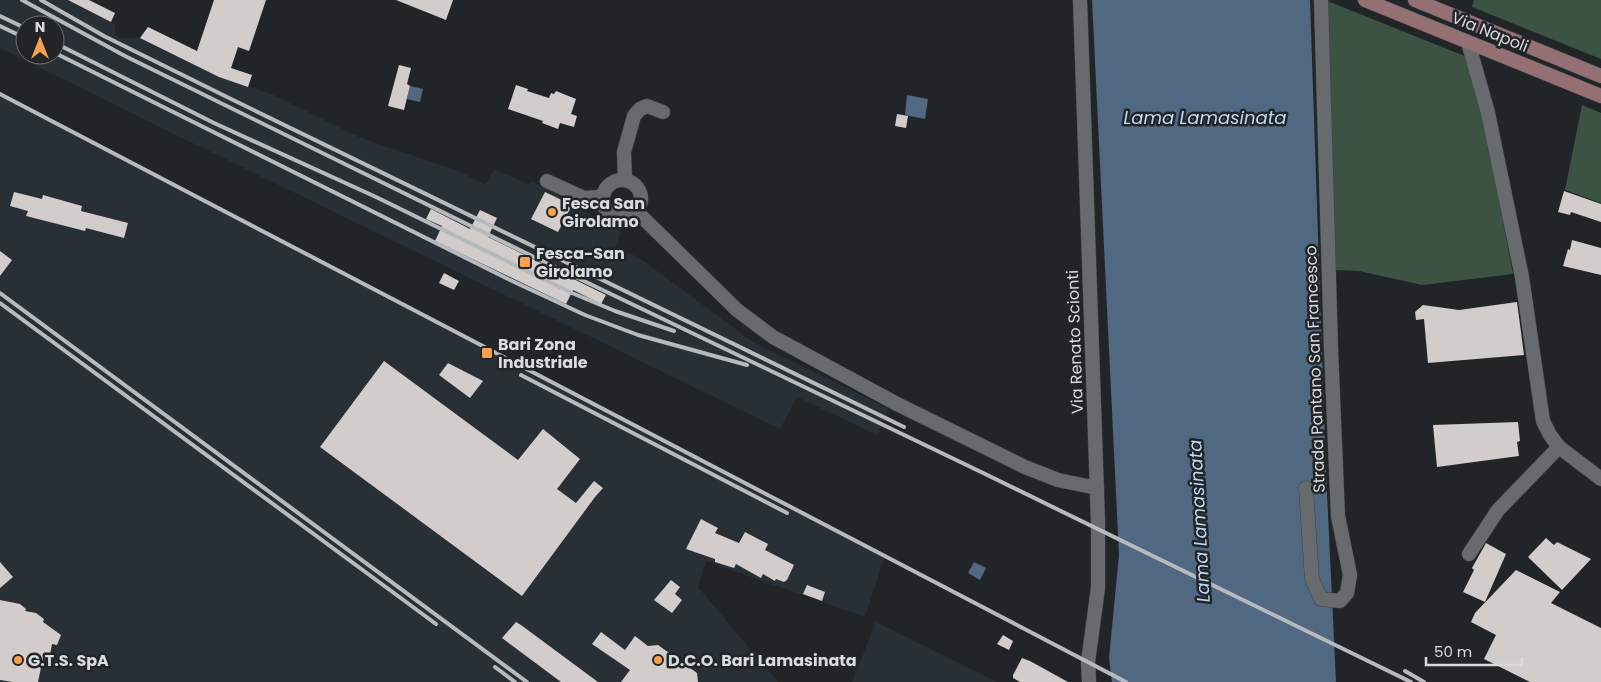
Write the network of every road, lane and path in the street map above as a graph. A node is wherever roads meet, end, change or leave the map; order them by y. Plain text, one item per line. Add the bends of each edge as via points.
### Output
1 (1080, 0) edge
2 (1321, 0) edge
3 (1365, 0) edge
4 (1415, 0) edge
5 (1468, 42) junction
6 (1601, 76) edge
7 (1601, 96) edge
8 (663, 112) dead end
9 (625, 180) junction
10 (547, 181) dead end
11 (602, 196) junction
12 (636, 212) junction
13 (1559, 447) junction
14 (1601, 479) edge
15 (1097, 488) junction
16 (1306, 488) dead end
17 (1469, 554) dead end
18 (1089, 682) edge

1 - 15 street, Via Renato Scionti
2 - 16 street, Strada Pantano San Francesco via 1338,516 1350,575 1347,593 1340,601 1321,599 1312,579
3 - 5 main road, Via Napoli
4 - 6 main road, Via Napoli
5 - 7 main road, Via Napoli
5 - 13 street via 1488,113 1522,278 1543,421
8 - 9 street via 647,106 634,116 624,152
9 - 11 street via 608,186
9 - 12 street via 640,193
10 - 11 street via 584,198
11 - 12 street via 604,208 613,217 625,218
12 - 15 street via 737,310 773,337 1024,467 1058,480
13 - 14 street
13 - 17 street via 1498,510
15 - 18 street, Via Renato Scionti via 1098,588 1088,662

